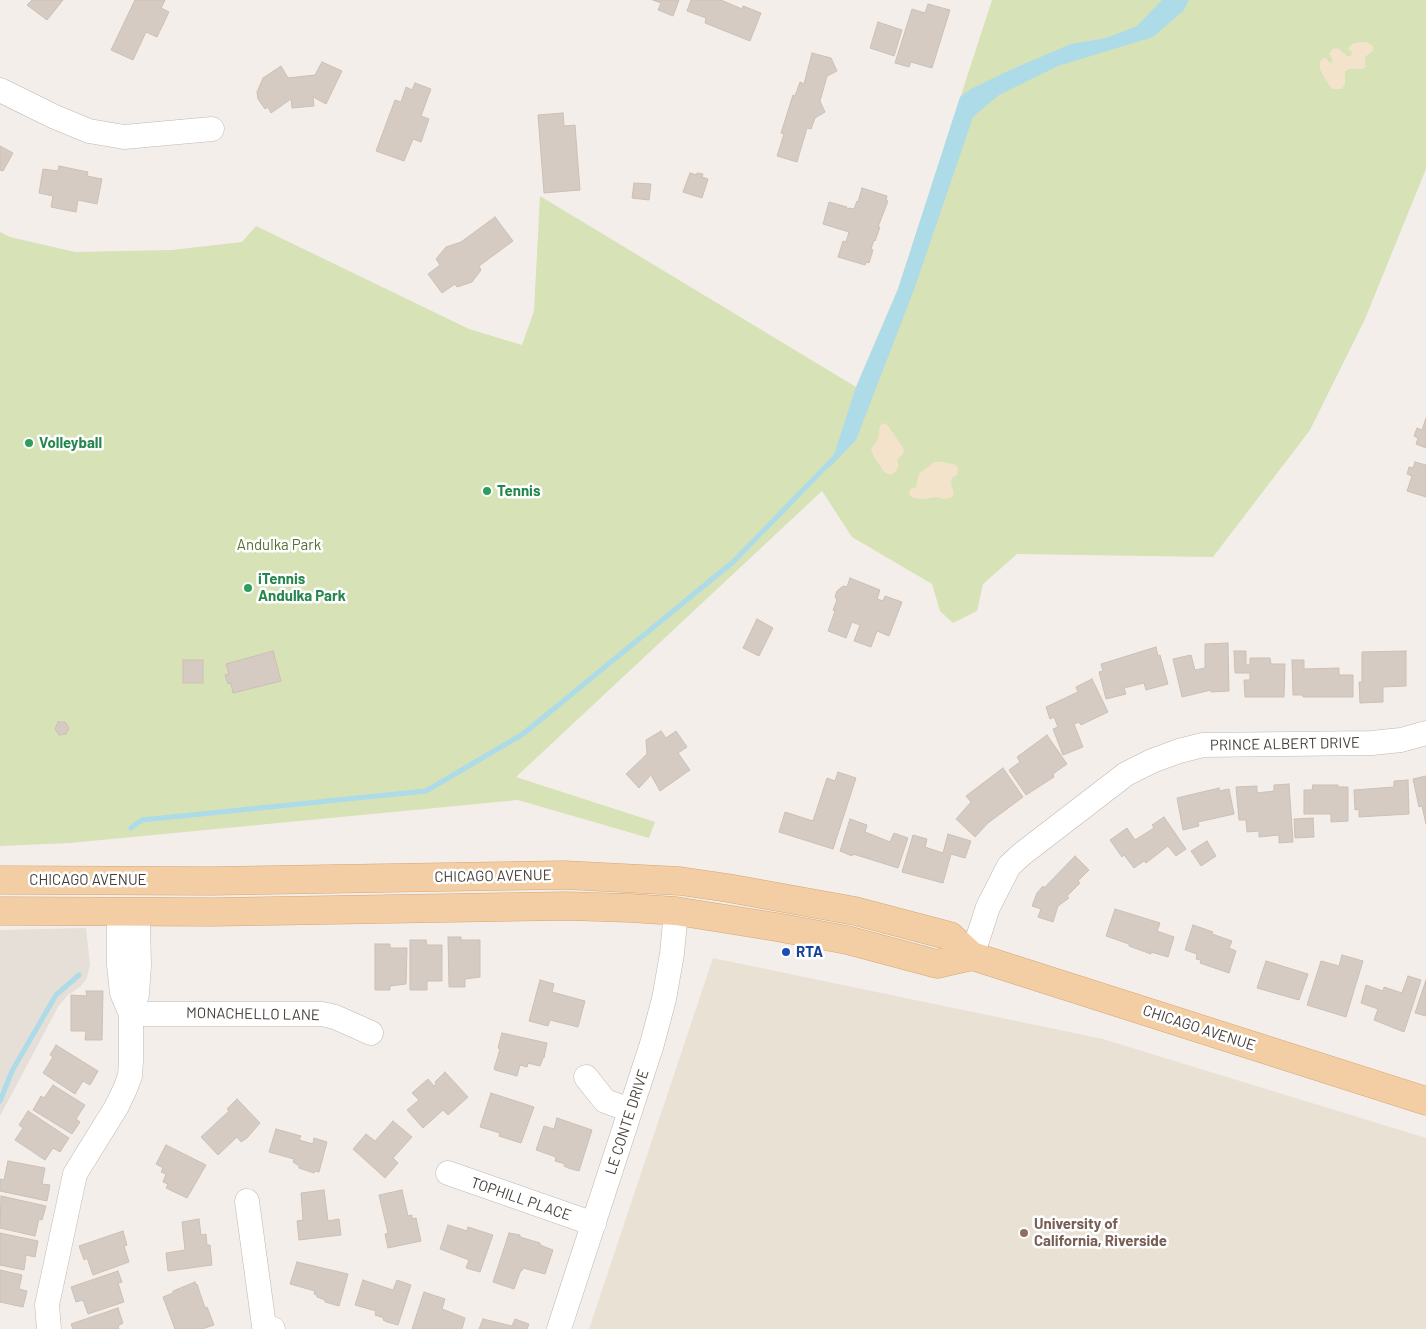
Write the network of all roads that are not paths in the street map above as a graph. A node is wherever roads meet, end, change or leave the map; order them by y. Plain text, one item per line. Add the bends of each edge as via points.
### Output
1 (0, 90) edge
2 (212, 129) dead end
3 (1426, 733) edge
4 (631, 877) junction
5 (0, 880) edge
6 (810, 902) junction
7 (0, 911) edge
8 (128, 911) junction
9 (676, 911) junction
10 (972, 956) junction
11 (131, 1014) junction
12 (371, 1033) dead end
13 (586, 1077) dead end
14 (1426, 1100) edge
15 (630, 1110) junction
16 (448, 1173) dead end
17 (247, 1201) dead end
18 (594, 1224) junction
19 (42, 1327) edge
20 (273, 1329) edge
21 (559, 1329) edge

1 - 2 street via 89,131 124,138
3 - 10 street, PRINCE ALBERT DRIVE via 1372,743 1203,745 1152,761 1126,774 1010,866 988,907
4 - 5 main road, CHICAGO AVENUE
4 - 6 main road, CHICAGO AVENUE via 721,886
4 - 9 main road
6 - 9 main road via 795,910 700,896 685,900
6 - 10 main road, CHICAGO AVENUE via 950,936
7 - 8 main road, CHICAGO AVENUE
8 - 9 main road, CHICAGO AVENUE via 566,906
8 - 11 street via 120,923 119,966 122,994
9 - 10 main road, CHICAGO AVENUE via 847,940 937,964
9 - 15 street, LE CONTE DRIVE via 664,999
10 - 14 main road, CHICAGO AVENUE
11 - 12 street, MONACHELLO LANE via 322,1014
11 - 19 street via 130,1076 75,1174
13 - 15 street via 605,1101
15 - 18 street, LE CONTE DRIVE
16 - 18 street, TOPHILL PLACE
17 - 20 street via 264,1326
18 - 21 street, LE CONTE DRIVE

